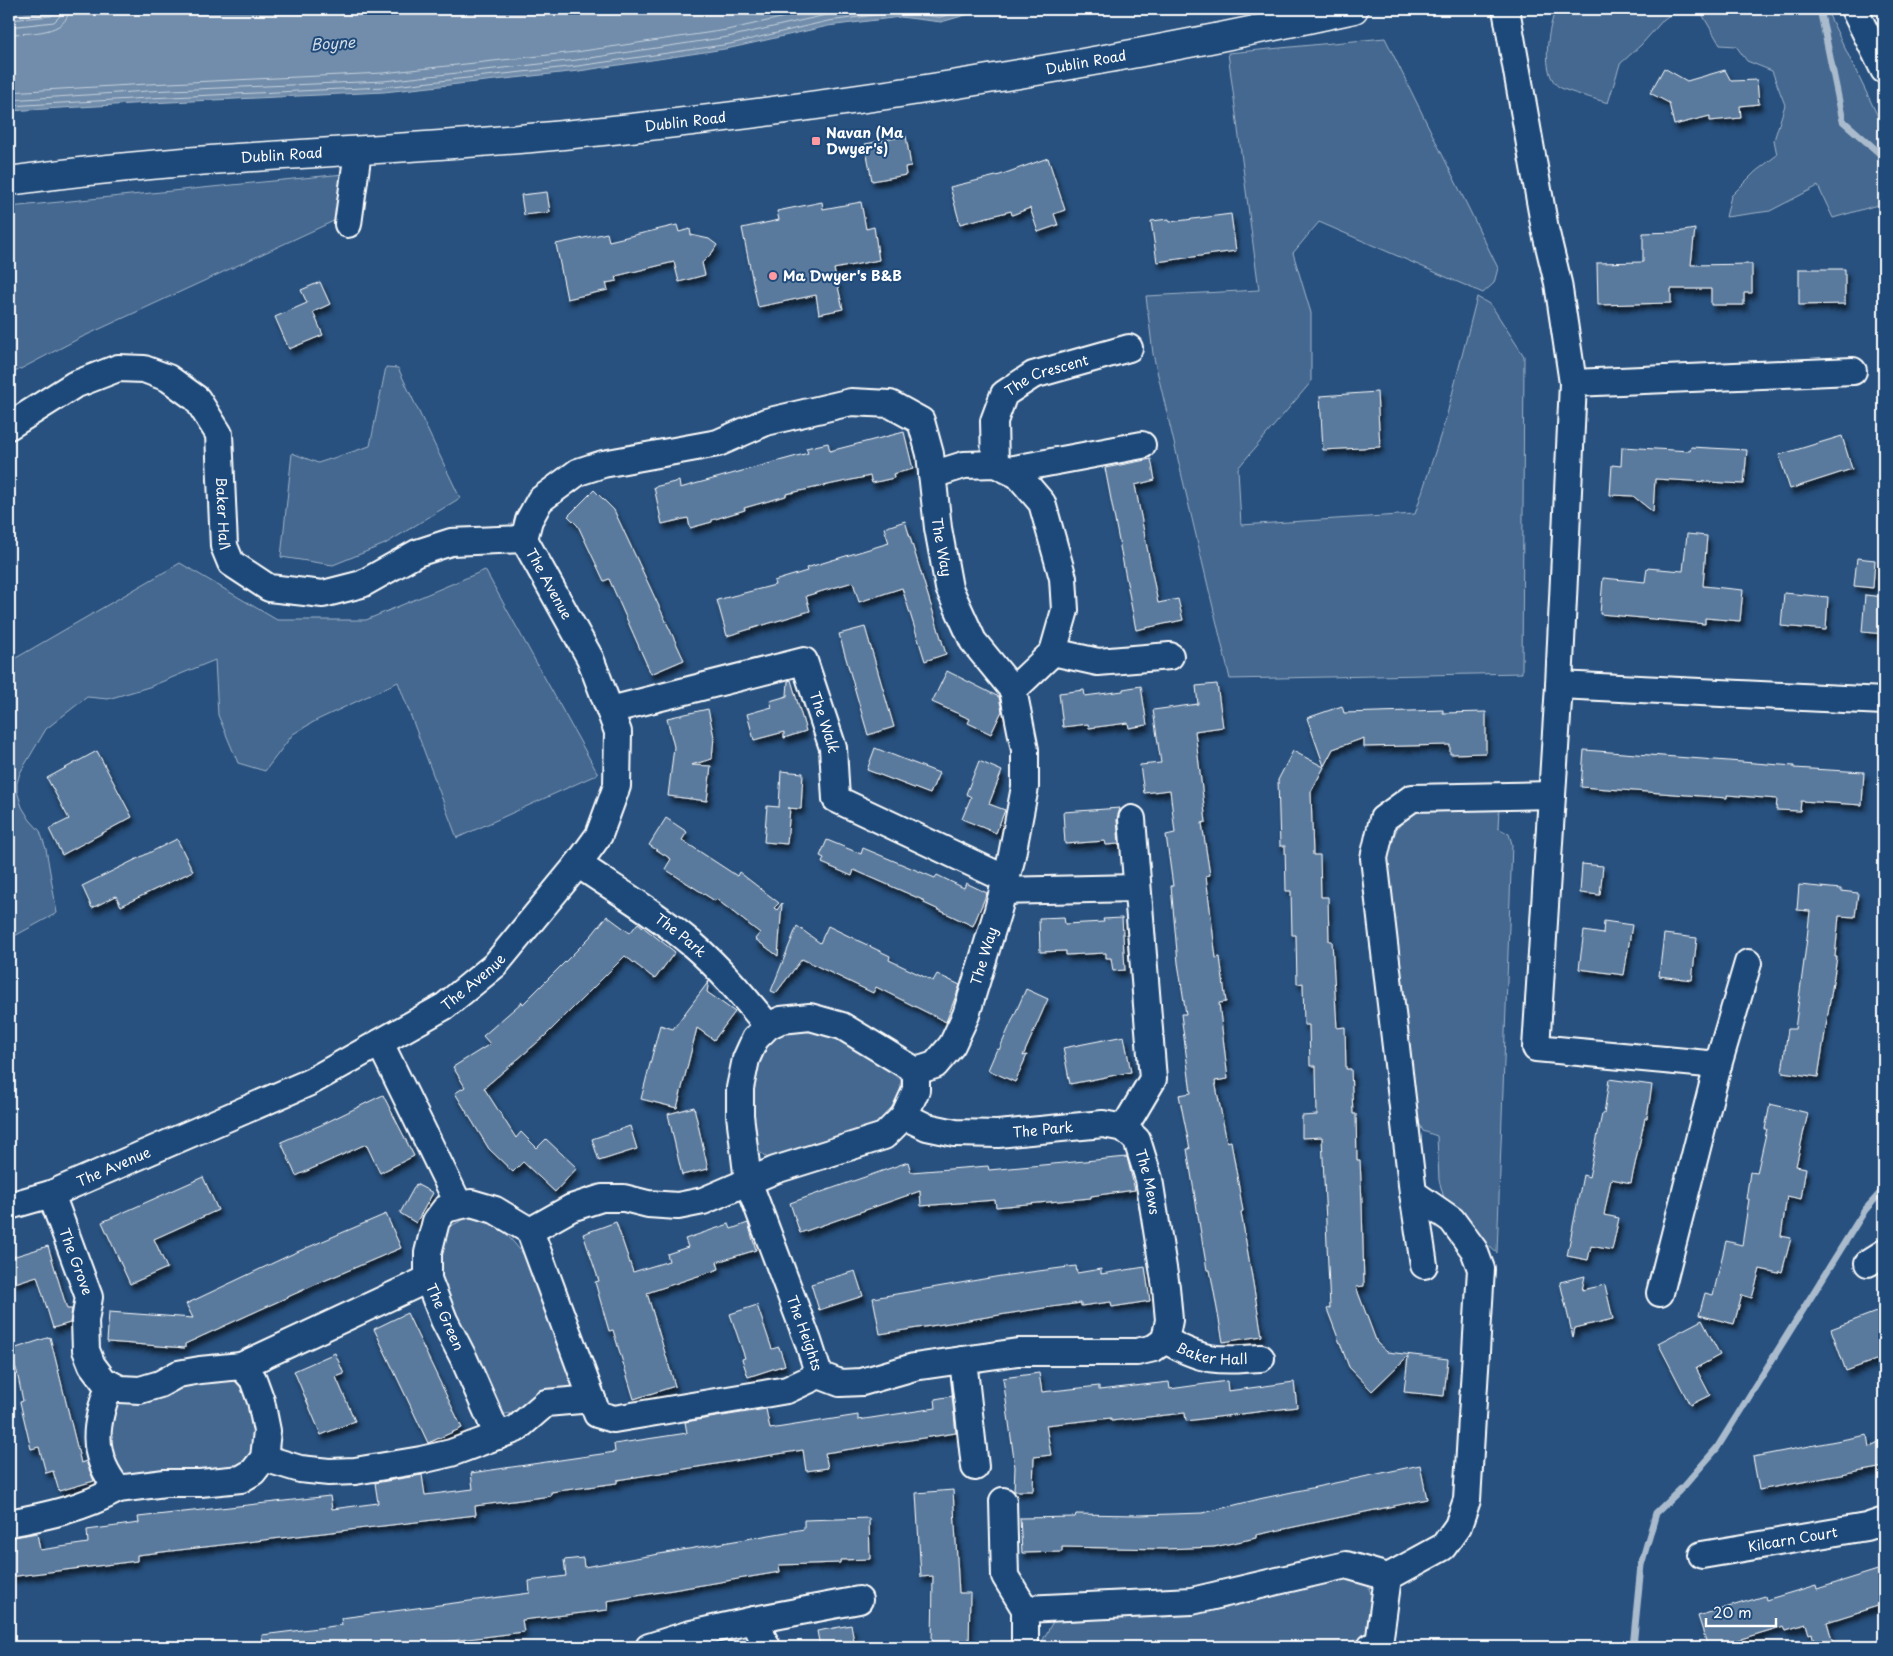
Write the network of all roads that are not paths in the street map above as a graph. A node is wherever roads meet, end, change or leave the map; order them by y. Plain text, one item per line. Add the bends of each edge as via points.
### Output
1 (1354, 9) edge
2 (1506, 9) edge
3 (1854, 9) edge
4 (1884, 70) edge
5 (358, 151) junction
6 (9, 181) edge
7 (348, 224) dead end
8 (1129, 348) dead end
9 (1853, 371) dead end
10 (1573, 383) junction
11 (9, 426) edge
12 (1142, 445) dead end
13 (1002, 467) junction
14 (932, 475) junction
15 (524, 539) junction
16 (1054, 652) junction
17 (1170, 656) dead end
18 (1559, 685) junction
19 (1013, 690) junction
20 (1884, 701) edge
21 (610, 710) junction
22 (1552, 795) junction
23 (1132, 820) dead end
24 (578, 864) junction
25 (1005, 885) junction
26 (1137, 888) junction
27 (1748, 963) dead end
28 (768, 1026) junction
29 (380, 1043) junction
30 (1718, 1065) junction
31 (916, 1071) junction
32 (904, 1116) junction
33 (1124, 1128) junction
34 (748, 1181) junction
35 (1414, 1193) junction
36 (51, 1194) junction
37 (459, 1205) junction
38 (9, 1206) edge
39 (530, 1231) junction
40 (1424, 1265) dead end
41 (428, 1279) junction
42 (1660, 1293) dead end
43 (1165, 1340) junction
44 (1261, 1358) dead end
45 (963, 1360) junction
46 (241, 1366) junction
47 (819, 1375) junction
48 (110, 1384) junction
49 (592, 1399) junction
50 (498, 1436) junction
51 (264, 1458) junction
52 (976, 1467) dead end
53 (118, 1489) junction
54 (1003, 1501) dead end
55 (1884, 1521) edge
56 (9, 1523) edge
57 (1702, 1555) dead end
58 (1388, 1577) junction
59 (859, 1600) dead end
60 (1025, 1610) junction
61 (754, 1620) junction
62 (649, 1647) edge
63 (767, 1647) edge
64 (1025, 1647) edge
65 (1371, 1647) edge

1 - 5 main road, Dublin Road via 1070,66 836,104 549,136
2 - 10 street via 1558,283
3 - 4 street
5 - 6 main road, Dublin Road via 49,175
5 - 7 street
8 - 13 street, The Crescent via 1033,375 1004,394 994,421
9 - 10 street
10 - 18 street
11 - 15 street, Baker Hall via 74,385 118,368 144,369 168,378 197,399 219,434 224,546 231,563 269,588 324,594 362,584 417,553 451,542
12 - 13 street
13 - 14 street via 964,464
13 - 16 street via 1018,475 1042,502 1063,578 1065,610
14 - 15 street, The Way via 921,421 890,404 851,402 766,422 718,443 603,464 578,472 540,500 528,520
14 - 19 street, The Way via 950,588 973,641
15 - 21 street, The Avenue via 590,658
16 - 17 street via 1098,662
16 - 19 street
18 - 20 street
18 - 22 street
19 - 25 street, The Way via 1025,750 1025,787
21 - 24 street, The Avenue via 618,732 617,786 599,836
21 - 25 street, The Walk via 804,661 833,748 836,799
22 - 30 street via 1536,1048
22 - 35 street via 1412,798 1383,819 1374,858
23 - 26 street
24 - 28 street, The Park via 691,943 734,985
24 - 29 street, The Avenue via 496,965 445,1006
25 - 26 street
25 - 31 street, The Way via 966,1015 952,1046 935,1065
26 - 33 street via 1153,1079
27 - 30 street
28 - 31 street via 781,1020 810,1017 842,1026
28 - 34 street via 755,1039 746,1059 740,1088 741,1130
29 - 36 street, The Avenue via 310,1082
29 - 37 street
30 - 42 street
31 - 32 street via 916,1090
32 - 33 street, The Park via 927,1127 955,1134 998,1134 1103,1124
32 - 34 street via 884,1136
33 - 43 street, The Mews via 1137,1140 1149,1179 1166,1287 1169,1320
34 - 39 street via 703,1201 678,1206 602,1198 571,1208
34 - 47 street, The Heights
35 - 40 street
35 - 58 street via 1452,1220 1474,1250 1481,1269 1467,1500 1458,1526 1443,1547
36 - 38 street, The Avenue
36 - 48 street, The Grove via 90,1297 85,1321 86,1350 92,1365
37 - 39 street via 471,1203 495,1210
37 - 41 street, The Green via 445,1209 436,1221 428,1253
39 - 49 street
41 - 46 street
41 - 50 street, The Green
43 - 44 street, Baker Hall via 1206,1359
43 - 45 street, The Heights via 1154,1348 1137,1352 1018,1352
45 - 47 street, The Heights via 914,1367 862,1382 840,1383
45 - 52 street
46 - 48 street via 178,1374 140,1390 120,1389
46 - 51 street via 253,1379 261,1401 267,1431
47 - 49 street via 787,1390 614,1419 597,1414
48 - 53 street via 96,1427 106,1475
49 - 50 street via 546,1403 516,1429
50 - 51 street via 451,1453 355,1472 300,1470
51 - 53 street via 253,1472 241,1478
53 - 56 street via 97,1501 58,1514
54 - 60 street via 1005,1576
55 - 57 street, Kilcarn Court via 1866,1527
58 - 60 street via 1346,1565 1192,1601
58 - 65 street via 1380,1644
59 - 61 street
60 - 64 street
61 - 62 street
61 - 63 street

